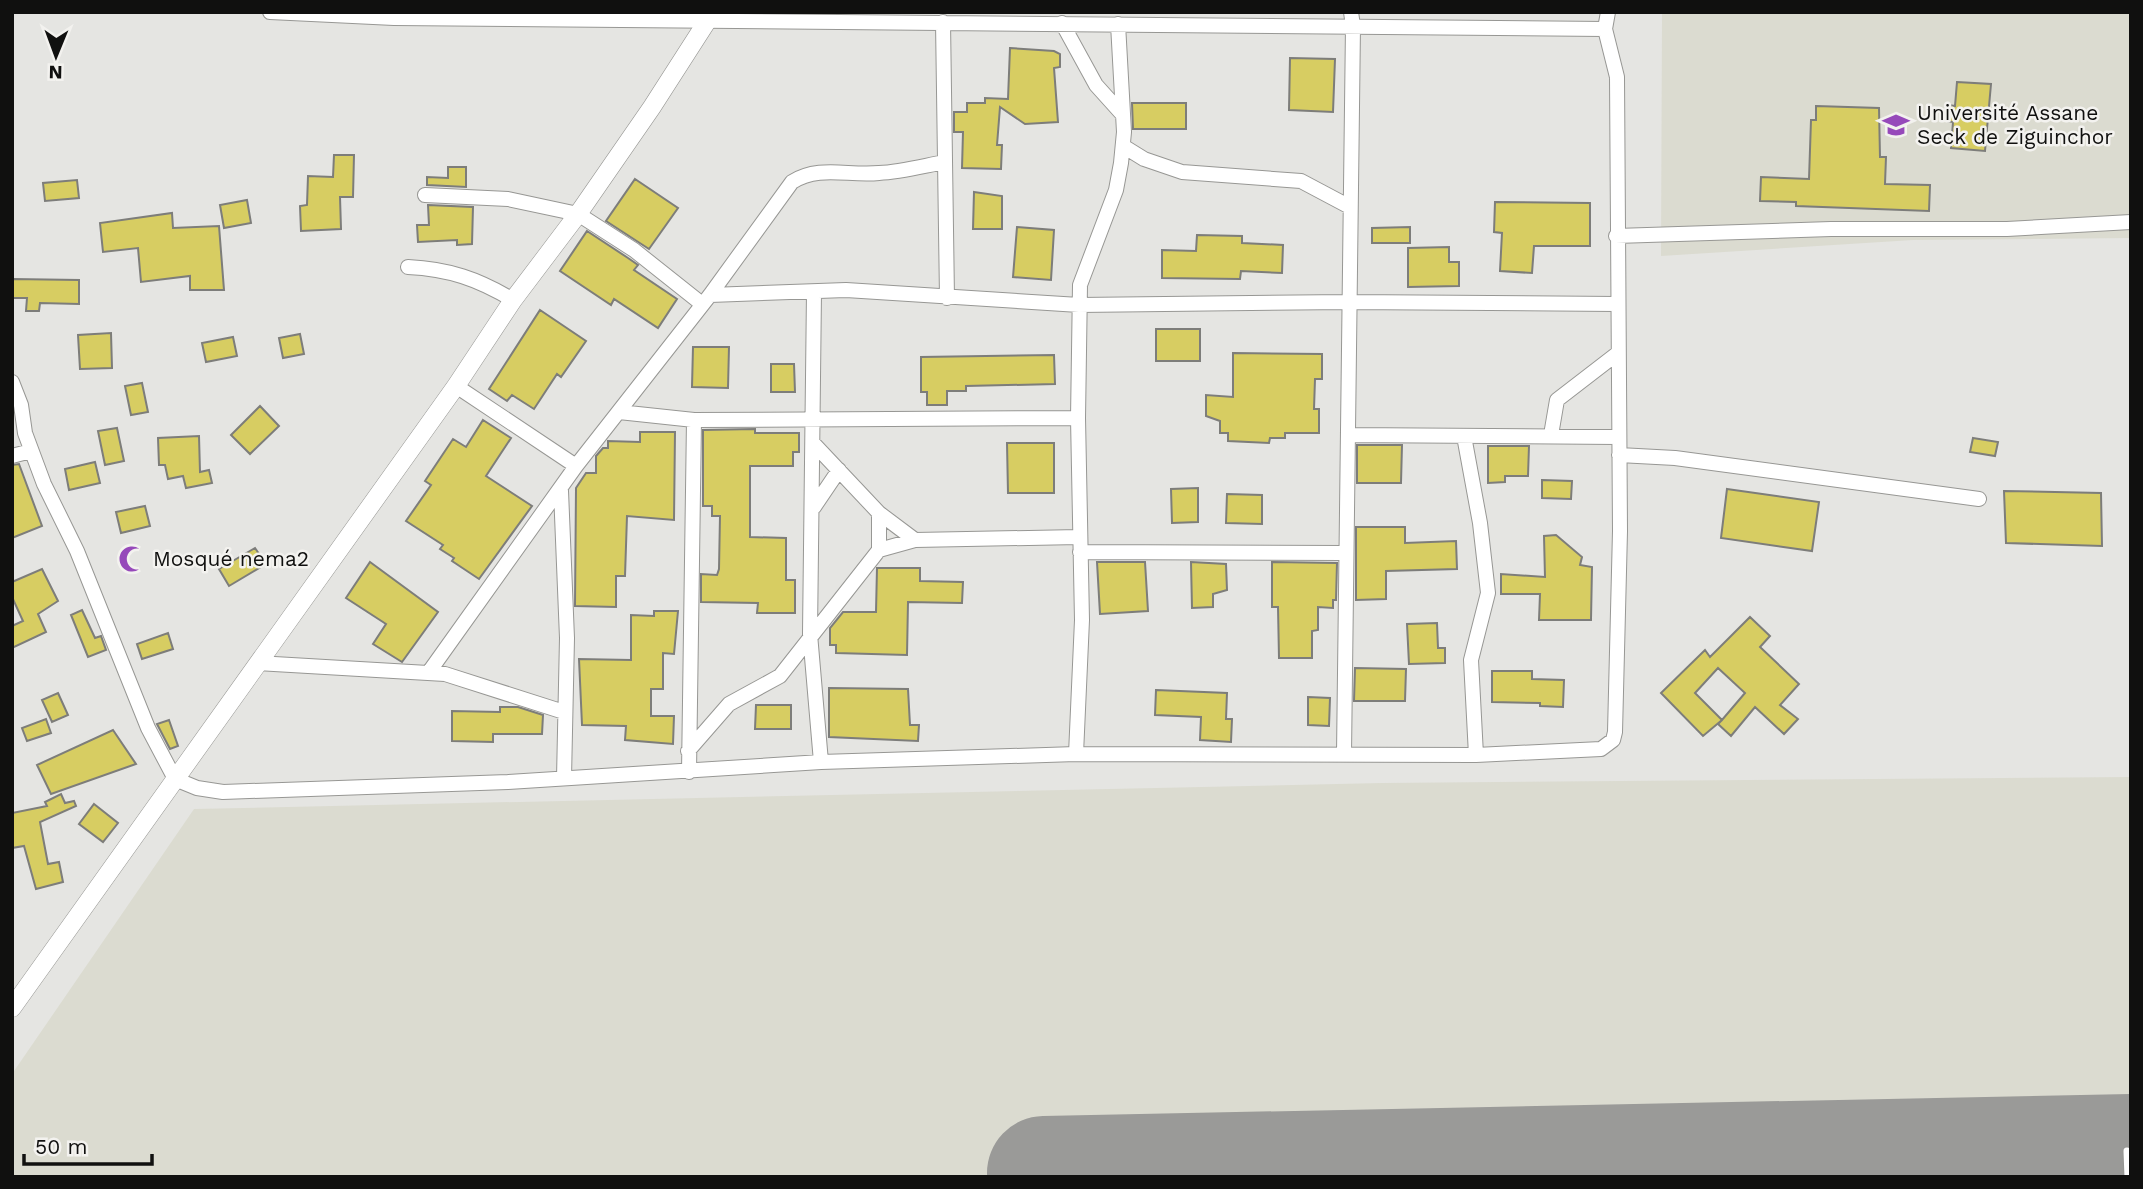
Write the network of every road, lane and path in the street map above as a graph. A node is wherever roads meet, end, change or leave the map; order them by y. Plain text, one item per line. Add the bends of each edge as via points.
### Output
1 (270, 12) edge
2 (1608, 12) edge
3 (394, 15) edge
4 (710, 16) edge
5 (1161, 18) edge
6 (1352, 19) edge
7 (943, 22) junction
8 (1062, 23) junction
9 (1118, 24) junction
10 (1605, 29) junction
11 (1123, 115) junction
12 (1123, 146) junction
13 (945, 162) junction
14 (425, 195) dead end
15 (1350, 206) junction
16 (578, 214) junction
17 (2131, 222) edge
18 (1616, 236) junction
19 (408, 267) dead end
20 (814, 292) junction
21 (947, 298) junction
22 (706, 299) junction
23 (513, 300) junction
24 (1348, 302) junction
25 (1618, 304) junction
26 (1079, 305) junction
27 (1618, 353) junction
28 (12, 382) edge
29 (456, 386) junction
30 (619, 412) junction
31 (1078, 418) junction
32 (694, 420) junction
33 (813, 420) junction
34 (1349, 435) junction
35 (1551, 435) junction
36 (1464, 436) junction
37 (1618, 437) junction
38 (813, 443) junction
39 (31, 451) junction
40 (1619, 455) junction
41 (12, 456) edge
42 (576, 466) junction
43 (839, 470) junction
44 (561, 491) junction
45 (1979, 499) dead end
46 (813, 508) junction
47 (879, 513) junction
48 (1079, 537) junction
49 (915, 540) junction
50 (879, 550) junction
51 (1080, 552) junction
52 (1345, 553) junction
53 (810, 634) junction
54 (257, 663) junction
55 (429, 672) junction
56 (564, 712) junction
57 (688, 751) junction
58 (1076, 754) junction
59 (1344, 754) junction
60 (1476, 755) junction
61 (821, 762) junction
62 (689, 772) junction
63 (564, 778) junction
64 (175, 779) junction
65 (12, 1007) edge
66 (2127, 1151) dead end
67 (2128, 1177) edge

1 - 3 street
2 - 10 street
3 - 4 street
4 - 7 street
4 - 16 street
5 - 6 street
5 - 9 street
6 - 10 street
6 - 15 street
7 - 8 street
7 - 13 street
8 - 9 street
8 - 11 street via 1096,85
9 - 11 street
10 - 18 street via 1617,77
11 - 12 street
12 - 15 street via 1182,172 1301,181
12 - 26 street via 1116,190 1085,267
13 - 21 street
13 - 22 street via 882,173 851,175 823,170 805,174 779,197
14 - 16 street via 508,199
15 - 24 street
16 - 22 street
16 - 23 street
17 - 18 street via 2007,229
18 - 25 street
19 - 23 street via 458,272
20 - 21 street
20 - 22 street
20 - 33 street
21 - 26 street
22 - 30 street
23 - 29 street
24 - 25 street
24 - 26 street
24 - 34 street
25 - 27 street
26 - 31 street
27 - 35 street via 1557,400
27 - 37 street
28 - 39 street
29 - 42 street
29 - 54 street
30 - 32 street
30 - 42 street
31 - 33 street
31 - 48 street
32 - 33 street
32 - 57 street
33 - 38 street
34 - 36 street
34 - 52 street
35 - 36 street
35 - 37 street
36 - 60 street via 1488,593 1471,660
37 - 40 street
38 - 43 street
38 - 46 street
39 - 41 street
39 - 64 street via 148,728
40 - 45 street via 1675,458
40 - 60 street via 1613,740 1594,750
42 - 44 street
43 - 46 street
43 - 47 street
44 - 55 street
44 - 56 street via 567,638
46 - 53 street
47 - 49 street
47 - 50 street
48 - 49 street
48 - 51 street
49 - 50 street
50 - 53 street
51 - 52 street
51 - 58 street
52 - 59 street
53 - 57 street via 780,676 729,704
53 - 61 street
54 - 55 street
54 - 64 street
55 - 56 street
56 - 63 street
57 - 62 street
58 - 59 street
58 - 61 street
59 - 60 street
61 - 62 street
62 - 63 street
63 - 64 street via 223,792
64 - 65 street
66 - 67 lane

